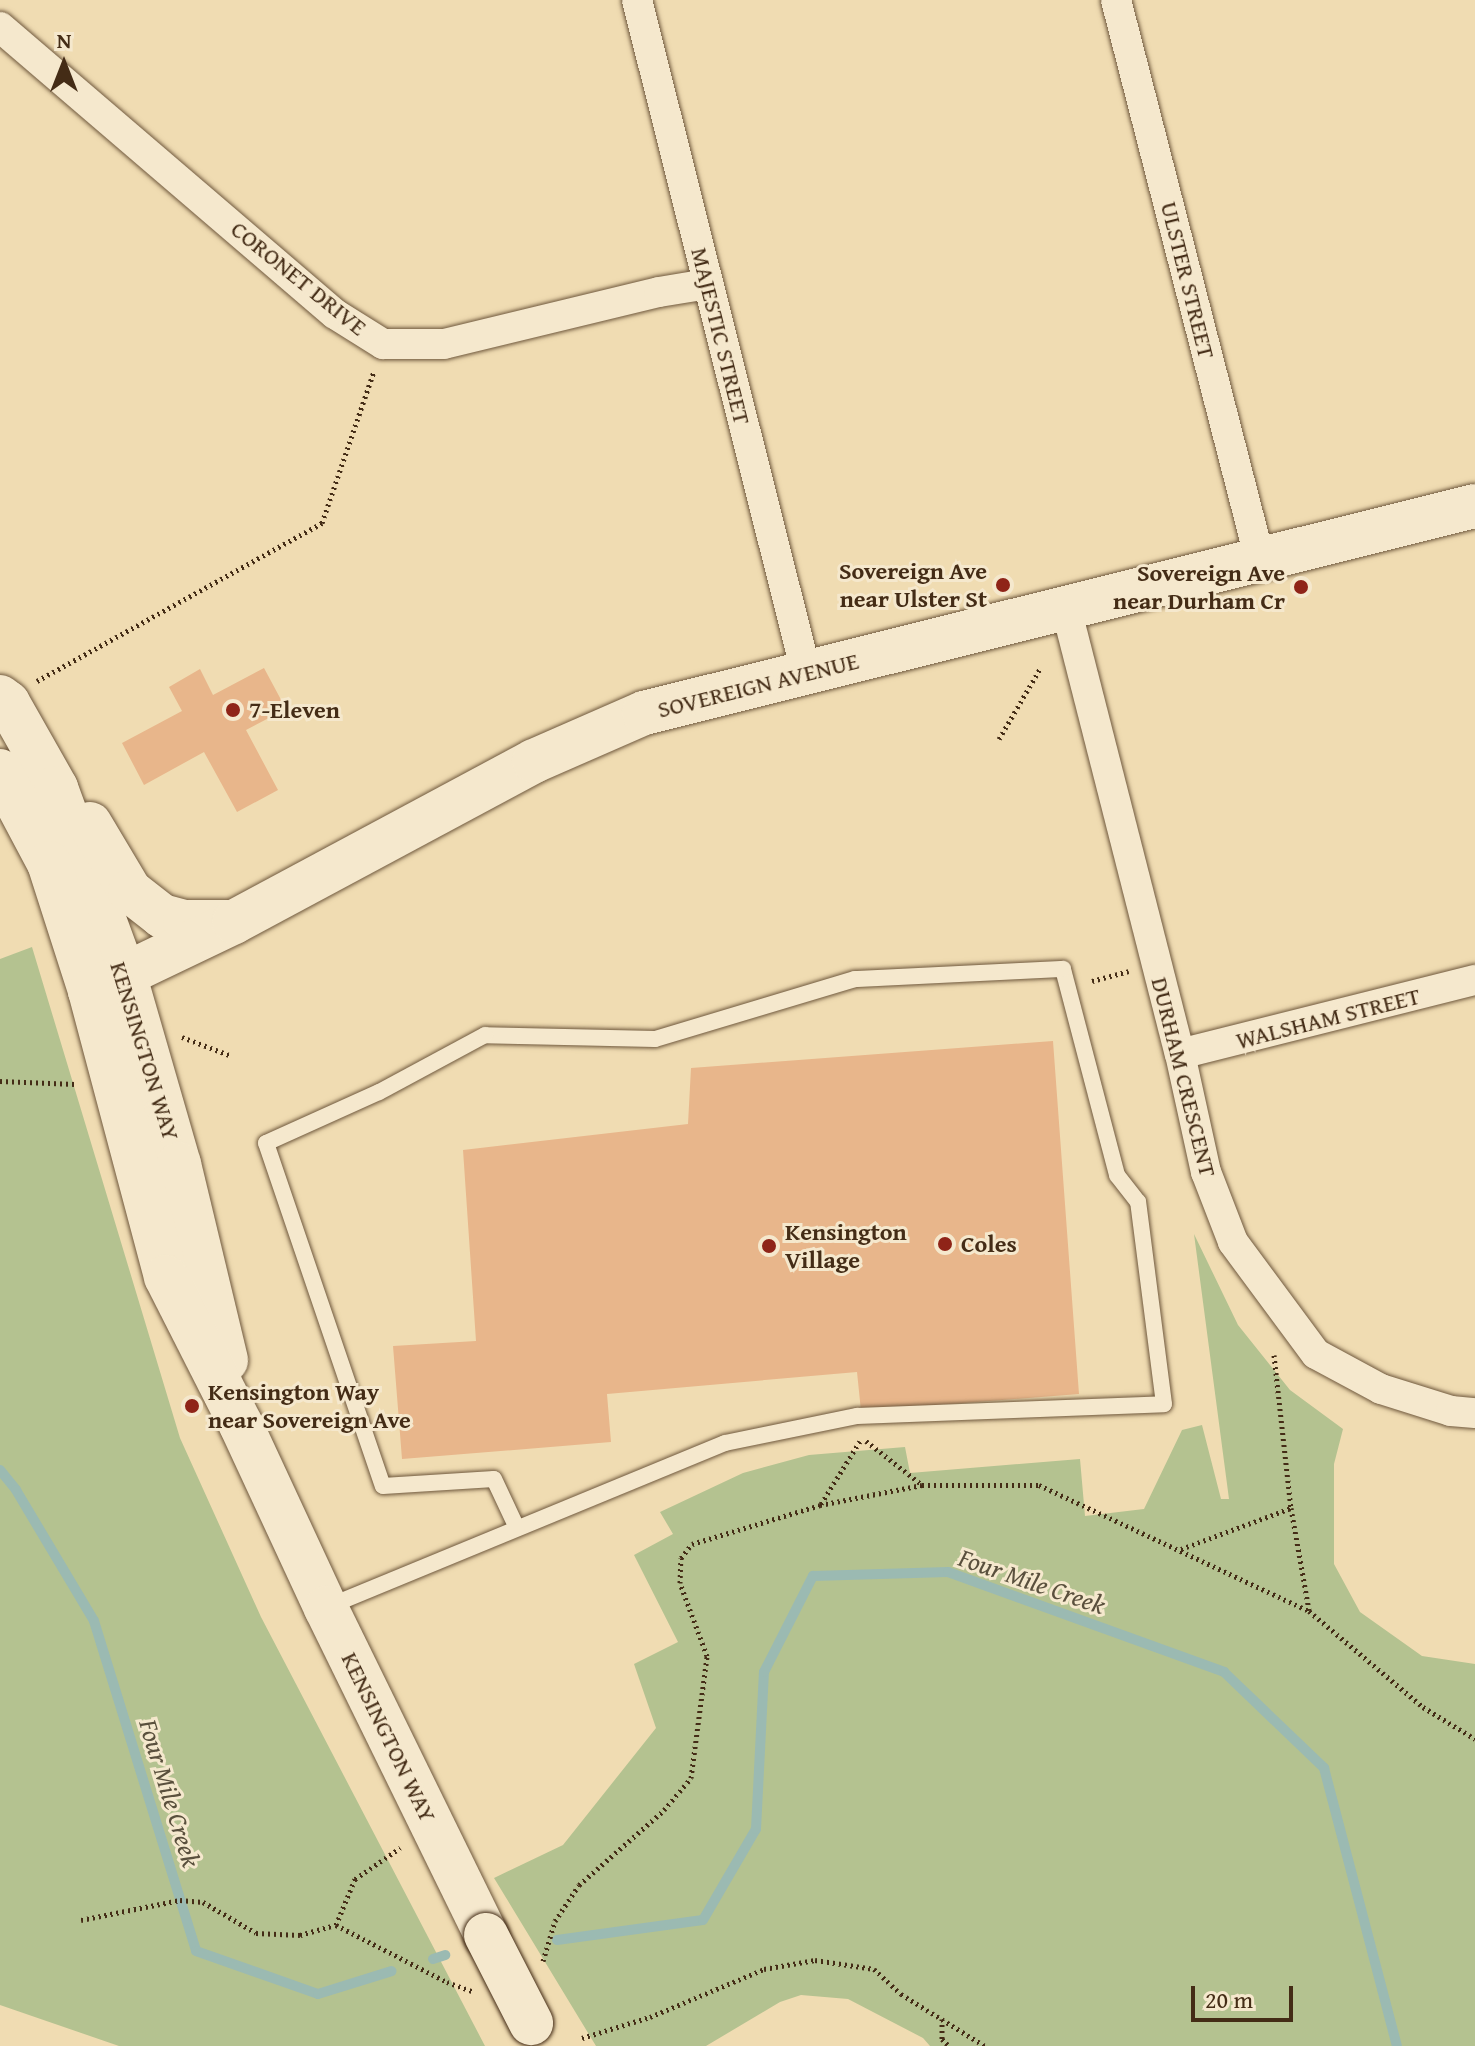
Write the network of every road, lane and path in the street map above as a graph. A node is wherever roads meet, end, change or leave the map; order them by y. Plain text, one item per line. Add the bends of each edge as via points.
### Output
1 (637, 0) edge
2 (1116, 0) edge
3 (0, 27) edge
4 (708, 284) junction
5 (383, 344) junction
6 (1475, 506) edge
7 (1260, 560) junction
8 (1066, 608) junction
9 (1041, 667) dead end
10 (806, 672) junction
11 (4, 700) edge
12 (999, 739) dead end
13 (0, 771) edge
14 (56, 788) junction
15 (234, 922) junction
16 (1156, 965) junction
17 (1475, 980) edge
18 (108, 984) junction
19 (1068, 987) junction
20 (1180, 1054) junction
21 (113, 1074) junction
22 (0, 1081) edge
23 (1270, 1343) dead end
24 (1475, 1413) edge
25 (857, 1416) junction
26 (241, 1425) junction
27 (862, 1438) junction
28 (922, 1485) junction
29 (820, 1505) junction
30 (1291, 1508) junction
31 (517, 1528) junction
32 (1180, 1550) junction
33 (326, 1608) junction
34 (1309, 1611) junction
35 (1475, 1739) edge
36 (400, 1848) dead end
37 (81, 1920) dead end
38 (555, 1921) dead end
39 (942, 2018) junction
40 (552, 2036) edge
41 (949, 2046) edge
42 (985, 2046) edge

1 - 4 street, MAJESTIC STREET
2 - 7 street, ULSTER STREET
3 - 5 street, CORONET DRIVE via 335,314
4 - 5 street, CORONET DRIVE via 444,344
4 - 10 street, MAJESTIC STREET
5 - 11 path via 322,523
6 - 7 street, SOVEREIGN AVENUE
7 - 8 street, SOVEREIGN AVENUE
8 - 10 street, SOVEREIGN AVENUE
8 - 16 street, DURHAM CRESCENT
9 - 12 path
10 - 15 street, SOVEREIGN AVENUE via 644,713 561,749
11 - 14 street, KENSINGTON WAY
13 - 18 street, KENSINGTON WAY
14 - 15 street via 88,819 130,891 162,916 185,922
14 - 18 street, KENSINGTON WAY
15 - 18 street, SOVEREIGN AVENUE
16 - 19 path
16 - 20 street, DURHAM CRESCENT
17 - 20 street, WALSHAM STREET
18 - 21 street, KENSINGTON WAY
18 - 26 street, KENSINGTON WAY via 186,1193
19 - 25 lane via 1117,1175 1138,1202 1164,1404
19 - 31 lane via 1063,969 855,979 655,1039 485,1035 379,1092 266,1143 383,1486 494,1479
20 - 24 street, DURHAM CRESCENT via 1206,1172 1233,1242 1316,1354 1381,1389
21 - 22 path via 86,1084
21 - 26 street, KENSINGTON WAY via 166,1277
23 - 30 path via 1277,1364
25 - 27 path
25 - 31 lane via 725,1443
26 - 33 street, KENSINGTON WAY
27 - 28 path
27 - 29 path
28 - 29 path
28 - 32 path via 1039,1485
29 - 38 path via 692,1544 681,1558 680,1583 707,1656 691,1778 664,1810 579,1885
30 - 32 path
30 - 34 path
31 - 33 lane
32 - 34 path
33 - 40 street, KENSINGTON WAY, bridge via 486,1935
34 - 35 path via 1423,1707
36 - 37 path via 355,1879 336,1925 300,1935 256,1933 203,1902 180,1900
39 - 40 path via 901,1994 874,1969 815,1960 764,1969 650,2017
39 - 41 path via 942,2039
39 - 42 path

